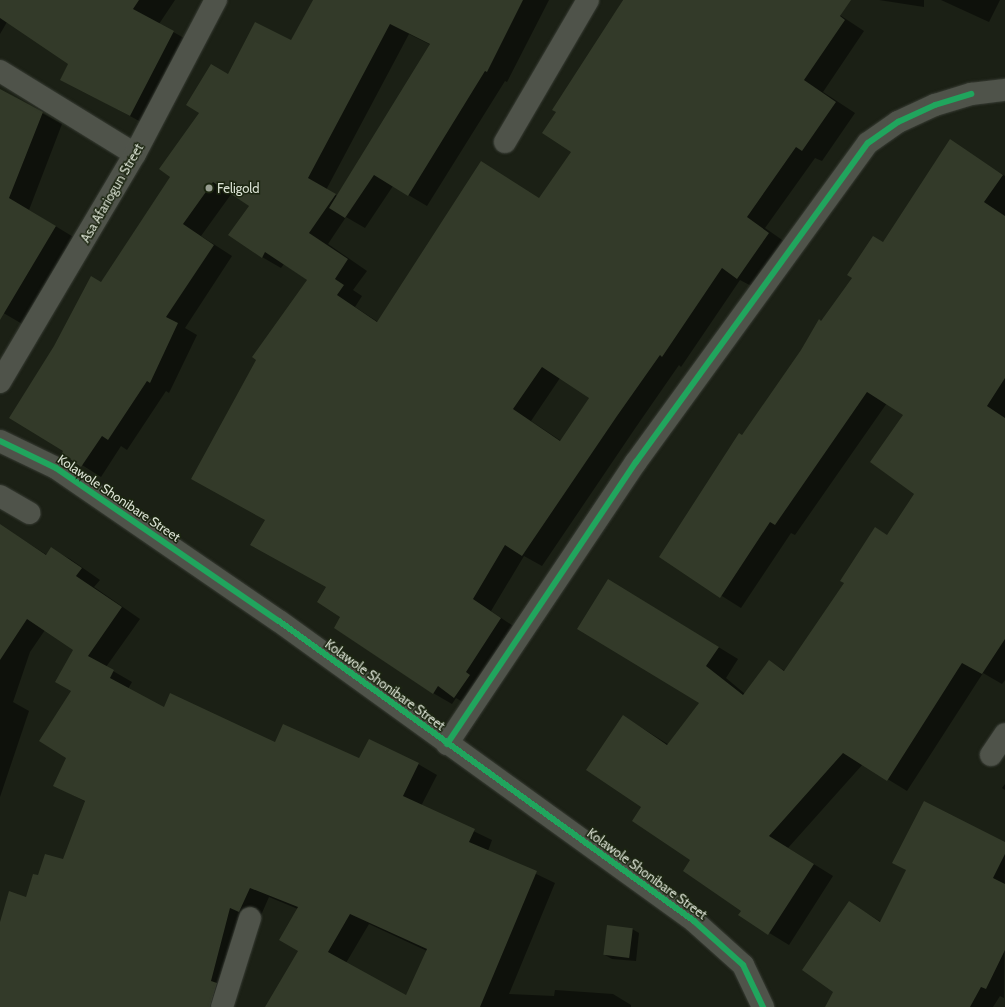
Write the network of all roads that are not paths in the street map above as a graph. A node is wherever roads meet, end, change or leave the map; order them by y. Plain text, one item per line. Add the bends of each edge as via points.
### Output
1 (216, 0) edge
2 (588, 0) edge
3 (0, 71) edge
4 (1005, 90) edge
5 (505, 142) dead end
6 (135, 154) junction
7 (0, 382) edge
8 (0, 441) edge
9 (0, 496) edge
10 (30, 513) dead end
11 (1005, 734) edge
12 (447, 744) junction
13 (991, 755) dead end
14 (250, 918) dead end
15 (222, 1007) edge
16 (763, 1007) edge

1 - 6 street, Asa Afariogun Street
2 - 5 street
3 - 6 street
4 - 12 street via 972,94 935,105 898,122 868,143 636,462
6 - 7 street, Asa Afariogun Street
8 - 12 street, Kolawole Shonibare Street via 56,468 279,621
9 - 10 street
11 - 13 street
12 - 16 street, Kolawole Shonibare Street via 694,921 743,965
14 - 15 street

